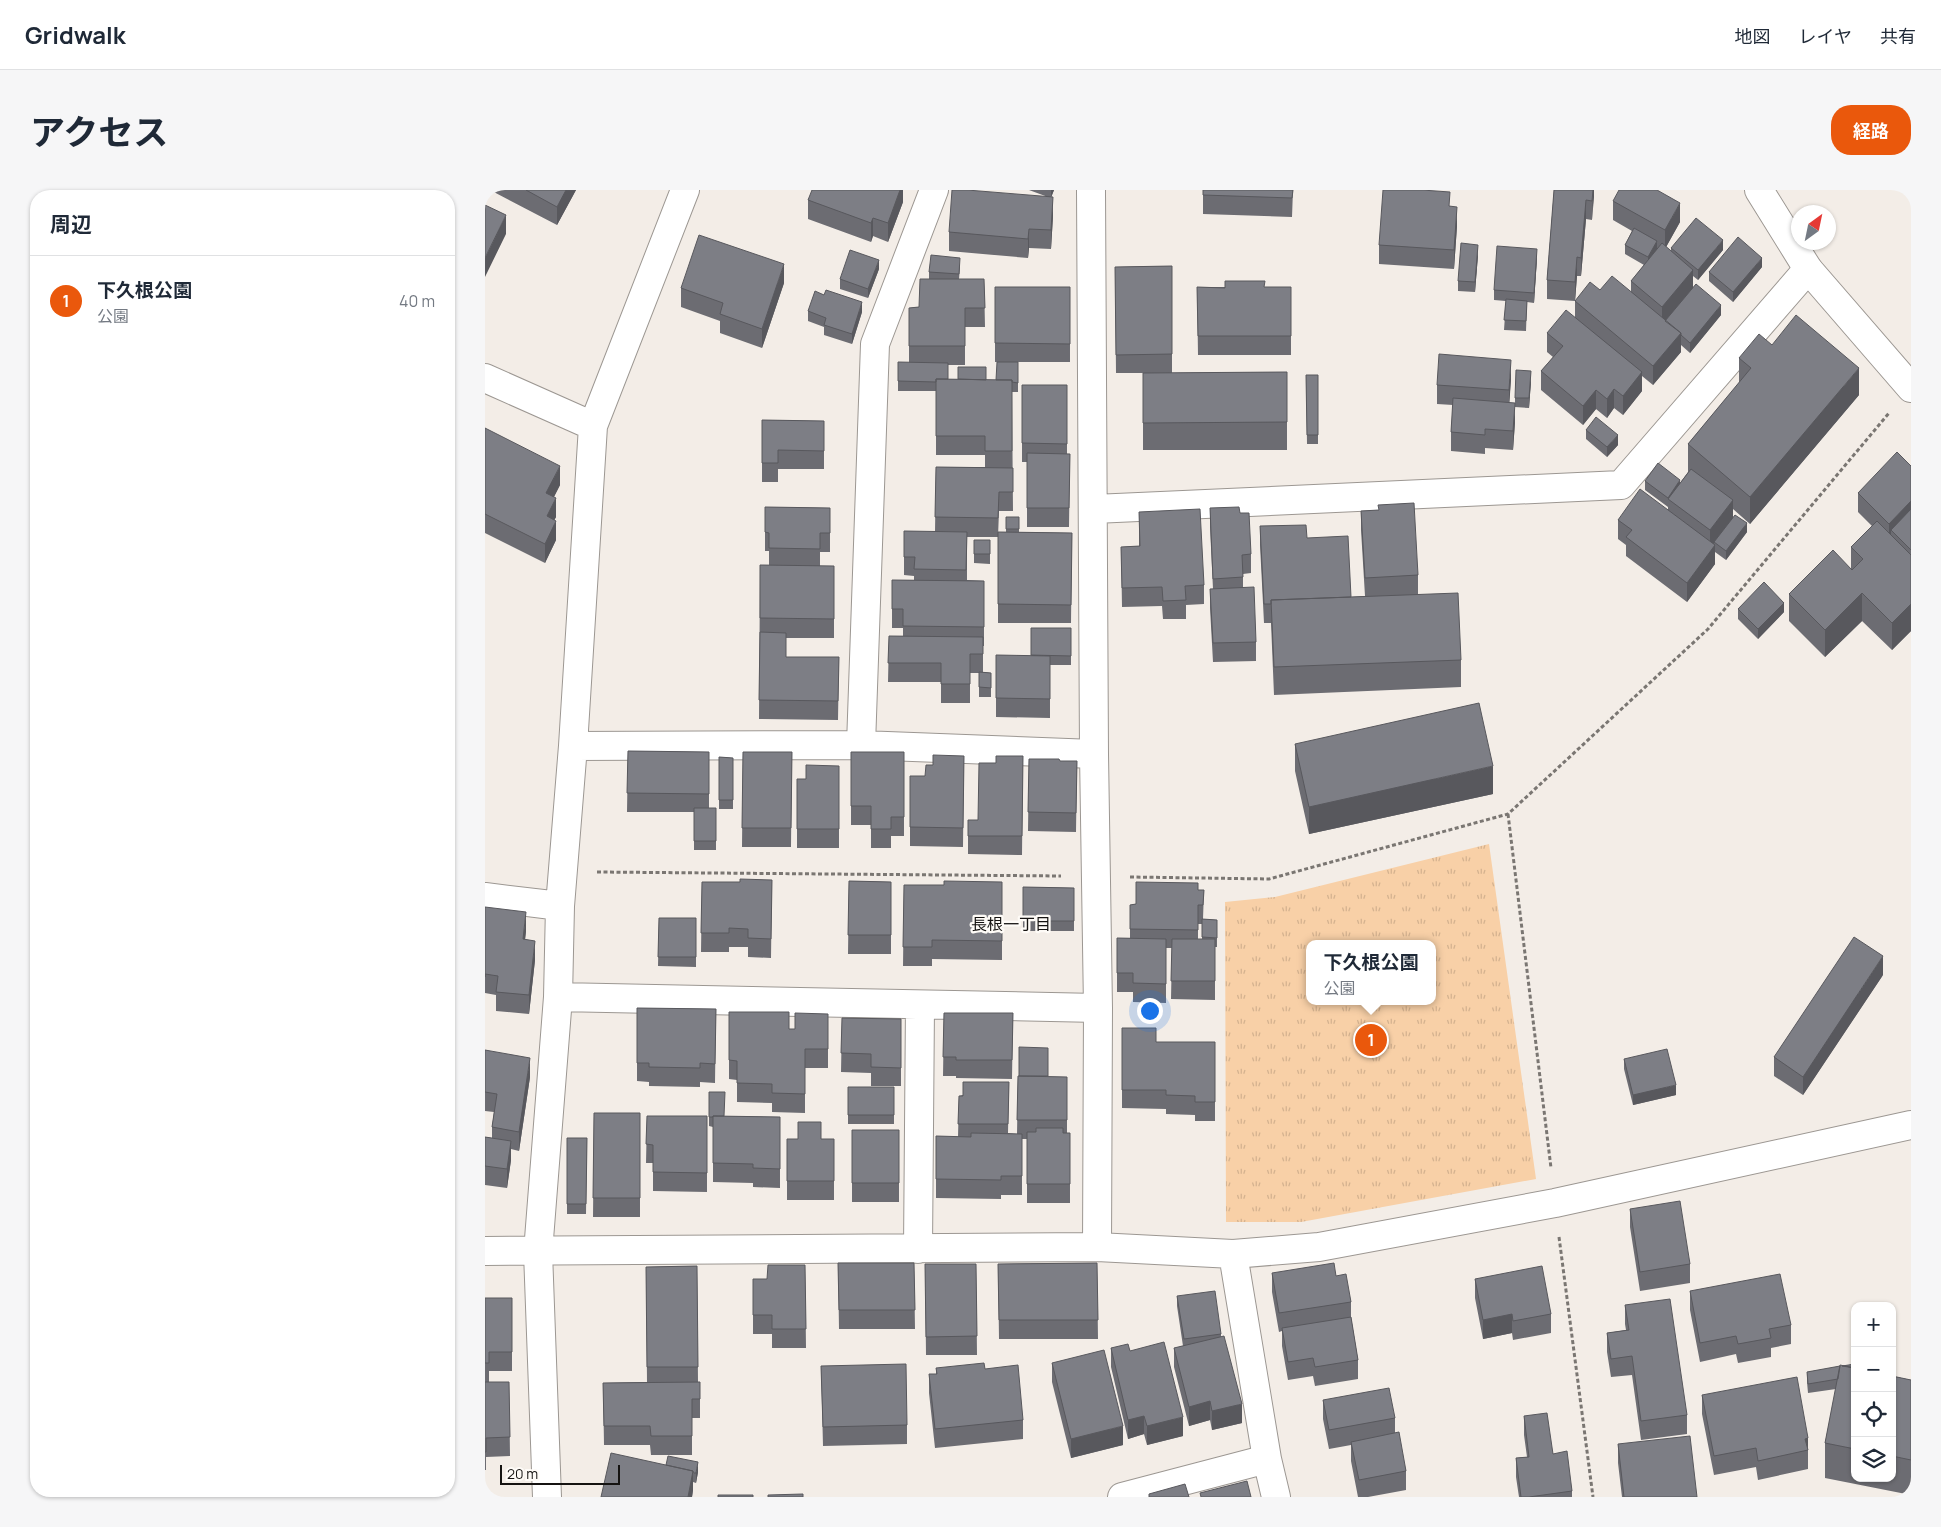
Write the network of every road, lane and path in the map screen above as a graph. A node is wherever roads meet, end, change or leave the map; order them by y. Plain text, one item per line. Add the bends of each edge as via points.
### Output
1 (685, 190) edge
2 (935, 190) edge
3 (1091, 190) edge
4 (1759, 190) edge
5 (1808, 269) junction
6 (485, 378) edge
7 (1911, 388) edge
8 (1891, 410) dead end
9 (593, 426) junction
10 (1093, 509) junction
11 (861, 745) junction
12 (573, 746) junction
13 (1094, 754) junction
14 (1508, 814) junction
15 (563, 872) junction
16 (1096, 876) junction
17 (485, 897) edge
18 (560, 906) junction
19 (558, 997) junction
20 (920, 1005) junction
21 (1098, 1008) junction
22 (1911, 1125) edge
23 (1555, 1203) junction
24 (1097, 1247) junction
25 (917, 1249) junction
26 (485, 1251) edge
27 (538, 1252) junction
28 (1233, 1254) junction
29 (1267, 1459) junction
30 (547, 1497) edge
31 (1122, 1497) edge
32 (1276, 1497) edge
33 (1593, 1497) edge

1 - 9 street
2 - 11 street via 875,344
3 - 10 street
4 - 5 street
5 - 7 street
5 - 10 street via 1621,485
6 - 9 street
8 - 14 path via 1708,629
9 - 12 street
10 - 13 street
11 - 12 street
11 - 13 street
12 - 15 street
13 - 16 street
14 - 16 path via 1269,879
14 - 23 path
15 - 16 path
15 - 18 street
16 - 21 street
17 - 18 street
18 - 19 street
19 - 20 street
19 - 27 street
20 - 21 street
20 - 25 street
21 - 24 street
22 - 23 street
23 - 28 street via 1319,1247
23 - 33 path
24 - 25 street
24 - 28 street
25 - 27 street
26 - 27 street
27 - 30 street
28 - 29 street
29 - 31 street
29 - 32 street

